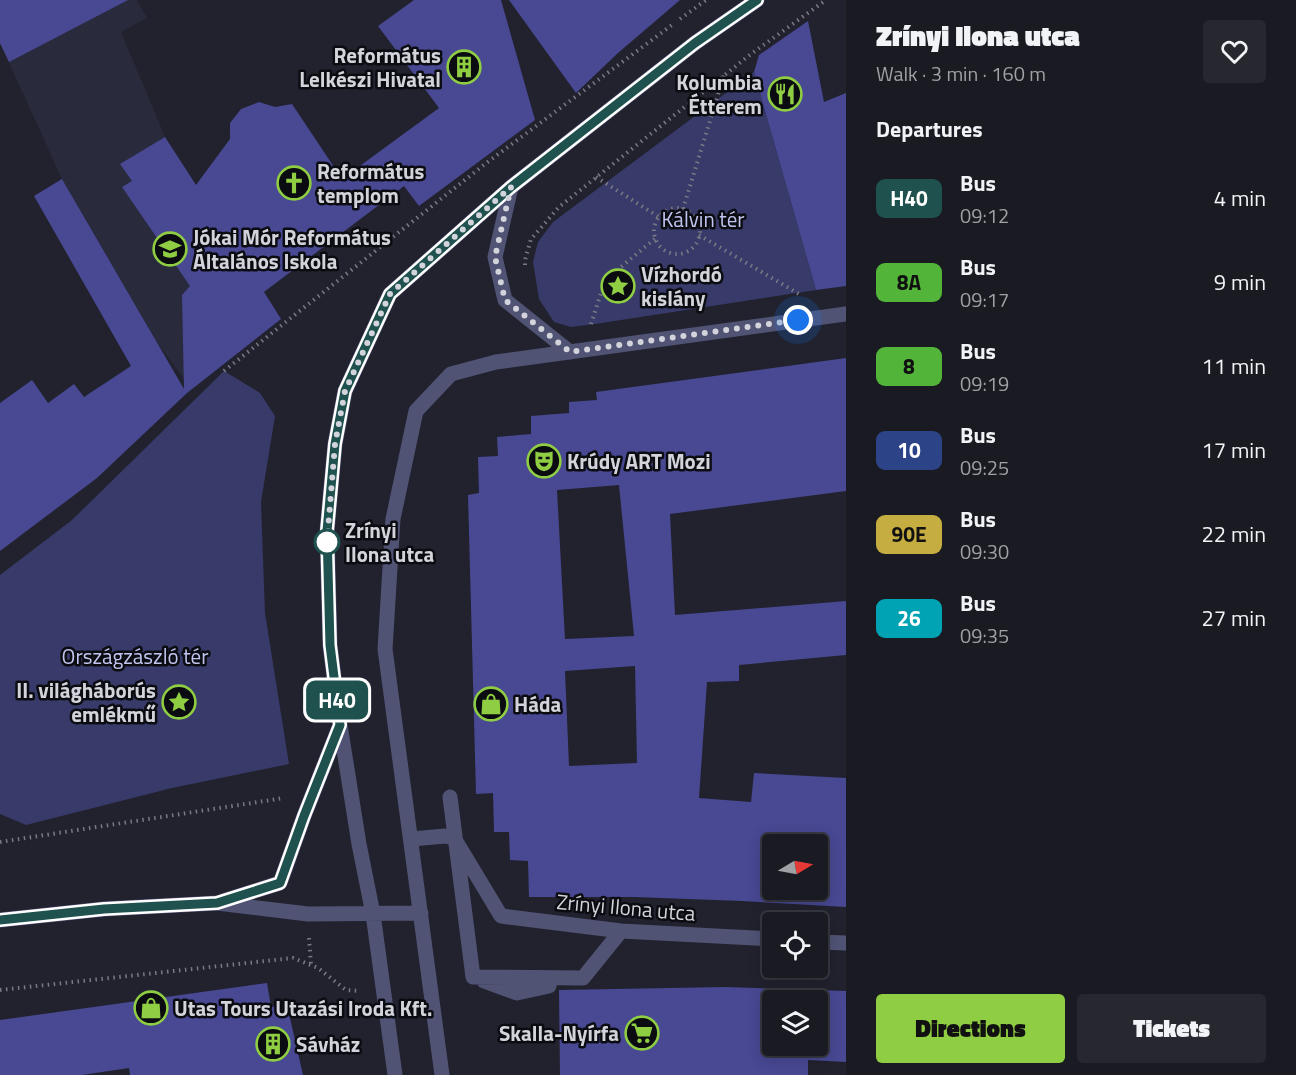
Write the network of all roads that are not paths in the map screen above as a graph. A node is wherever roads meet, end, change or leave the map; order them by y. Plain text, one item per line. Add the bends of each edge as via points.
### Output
1 (757, 0) edge
2 (511, 187) junction
3 (846, 314) edge
4 (570, 352) junction
5 (340, 725) junction
6 (450, 797) dead end
7 (454, 838) junction
8 (412, 839) junction
9 (217, 903) junction
10 (421, 913) junction
11 (373, 914) junction
12 (0, 920) edge
13 (621, 931) junction
14 (762, 938) edge
15 (828, 942) edge
16 (846, 943) edge
17 (473, 976) junction
18 (549, 986) dead end
19 (395, 1075) edge
20 (442, 1075) edge

1 - 2 street via 695,43
2 - 4 street via 495,257 505,300
2 - 5 street via 390,294 345,391 335,444 327,531 330,645
3 - 4 street
4 - 8 street via 496,362 451,374 416,411 393,519 386,649
5 - 9 street via 280,883
5 - 11 street
6 - 7 street
7 - 8 street
7 - 13 street, Zrínyi Ilona utca via 501,916
7 - 17 street
8 - 10 street
9 - 11 street via 308,914
9 - 12 street
10 - 11 street
10 - 20 street
11 - 19 street
13 - 14 street, Zrínyi Ilona utca
13 - 17 street via 583,978
15 - 16 street
17 - 18 street via 517,993

